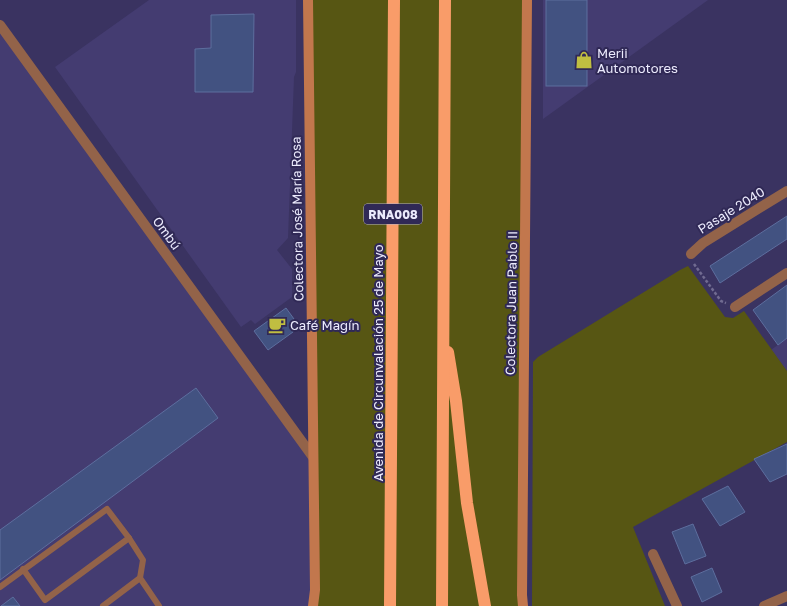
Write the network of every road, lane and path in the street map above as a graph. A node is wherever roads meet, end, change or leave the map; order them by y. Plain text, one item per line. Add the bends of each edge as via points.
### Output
1 (308, 0) edge
2 (394, 0) edge
3 (444, 0) edge
4 (527, 0) edge
5 (0, 25) edge
6 (787, 191) edge
7 (691, 254) joint
8 (787, 273) edge
9 (735, 307) joint
10 (442, 312) junction
11 (313, 457) junction
12 (129, 538) junction
13 (653, 554) dead end
14 (23, 569) junction
15 (140, 578) junction
16 (0, 587) edge
17 (787, 596) edge
18 (390, 604) edge
19 (103, 606) edge
20 (159, 606) edge
21 (313, 606) edge
22 (442, 606) edge
23 (485, 606) edge
24 (523, 606) edge
25 (677, 606) edge
26 (764, 606) edge

1 - 11 main road, Colectora José María Rosa
2 - 18 highway, Avenida de Circunvalación 25 de Mayo / RNA008
3 - 10 highway
4 - 24 main road, Colectora Juan Pablo II
5 - 11 street, Ombú
6 - 7 street, Pasaje 2040 via 703,243
7 - 9 path via 694,265 721,300
8 - 9 street
10 - 22 highway
10 - 23 highway via 456,401 467,503
11 - 21 main road, Colectora José María Rosa
12 - 14 lane via 107,509
12 - 14 lane via 45,600
12 - 15 lane via 143,560
13 - 25 street
14 - 16 lane
15 - 19 lane
15 - 20 lane
17 - 26 street

